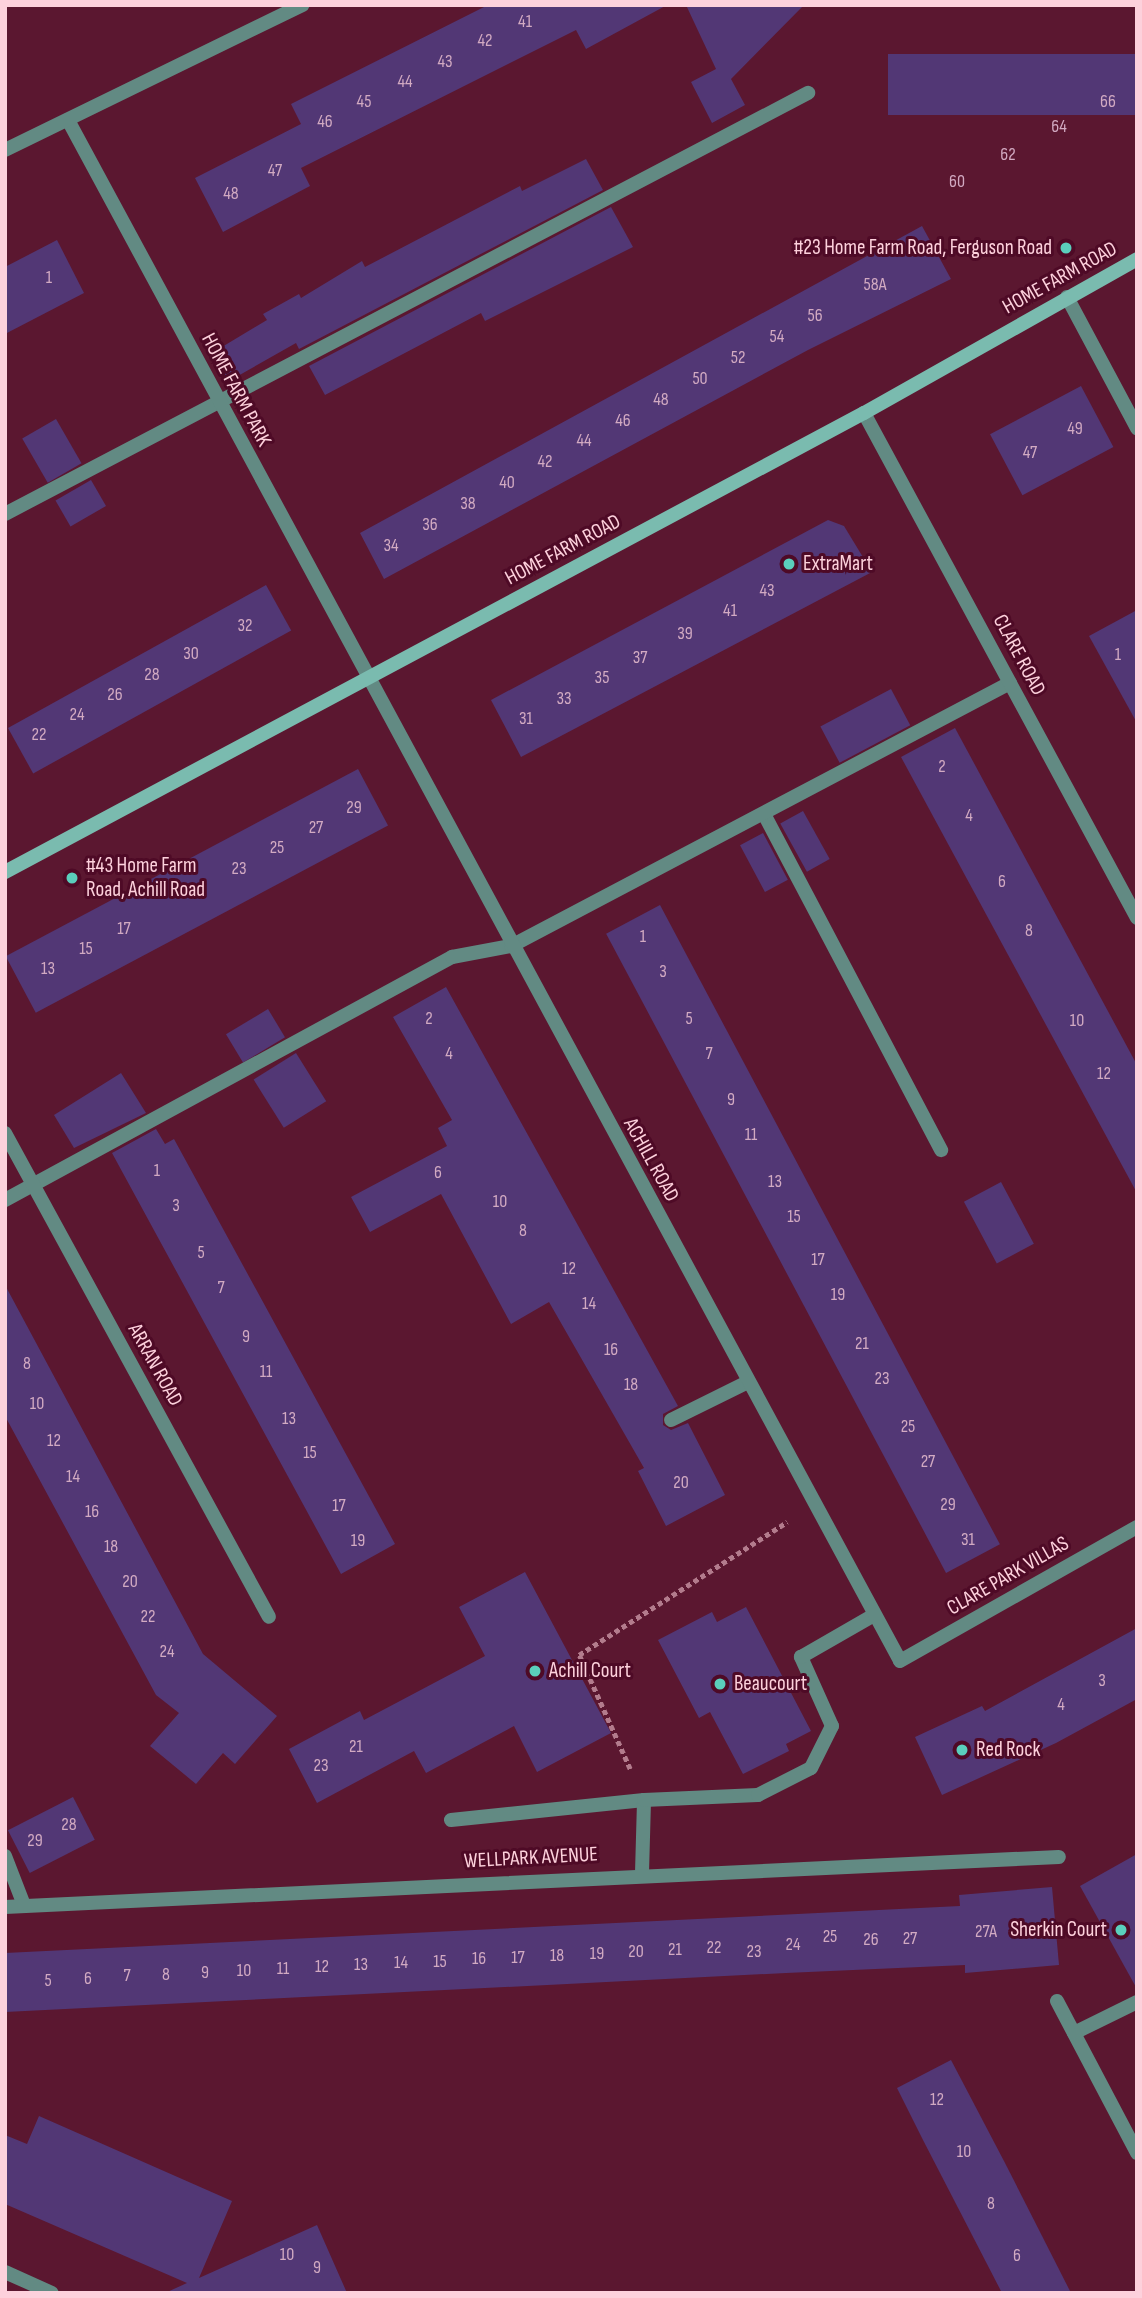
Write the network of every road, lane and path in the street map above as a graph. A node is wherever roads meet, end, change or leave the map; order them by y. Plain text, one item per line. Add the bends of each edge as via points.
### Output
1 (302, 5) edge
2 (808, 93) dead end
3 (68, 120) junction
4 (5, 150) edge
5 (1137, 259) edge
6 (1067, 297) junction
7 (218, 401) junction
8 (864, 413) junction
9 (1137, 428) edge
10 (5, 514) edge
11 (366, 679) junction
12 (1010, 683) junction
13 (764, 814) junction
14 (5, 872) edge
15 (1137, 918) edge
16 (511, 946) junction
17 (5, 1133) edge
18 (941, 1150) dead end
19 (33, 1185) junction
20 (5, 1200) edge
21 (748, 1382) junction
22 (671, 1420) dead end
23 (814, 1504) junction
24 (1137, 1527) edge
25 (874, 1615) junction
26 (269, 1617) dead end
27 (900, 1661) joint
28 (644, 1800) junction
29 (451, 1820) dead end
30 (5, 1856) edge
31 (1059, 1857) dead end
32 (642, 1873) junction
33 (24, 1905) junction
34 (5, 1906) edge
35 (1057, 2001) dead end
36 (1137, 2002) edge
37 (1074, 2033) junction
38 (1137, 2153) edge
39 (5, 2272) edge
40 (52, 2293) edge

1 - 3 street
2 - 7 street
3 - 4 street
3 - 7 street, HOME FARM PARK
5 - 6 street, HOME FARM ROAD
6 - 8 street, HOME FARM ROAD
6 - 9 street
7 - 10 street
7 - 11 street, HOME FARM PARK
8 - 11 street, HOME FARM ROAD
8 - 12 street, CLARE ROAD
11 - 14 street, HOME FARM ROAD
11 - 16 street, ACHILL ROAD
12 - 13 street
12 - 15 street, CLARE ROAD
13 - 16 street
13 - 18 street
16 - 19 street via 452,957
16 - 21 street, ACHILL ROAD
17 - 19 street, ARRAN ROAD
19 - 20 street
19 - 26 street, ARRAN ROAD
21 - 22 street
21 - 23 street, ACHILL ROAD
23 - 25 street, ACHILL ROAD
23 - 28 path via 579,1655
24 - 27 street, CLARE PARK VILLAS
25 - 27 street, ACHILL ROAD
25 - 28 street via 802,1657 832,1726 811,1768 758,1795
28 - 29 street
28 - 32 street
30 - 33 street
31 - 32 street, WELLPARK AVENUE
32 - 33 street, WELLPARK AVENUE
33 - 34 street, WELLPARK AVENUE
35 - 37 street
36 - 37 street
37 - 38 street
39 - 40 street

